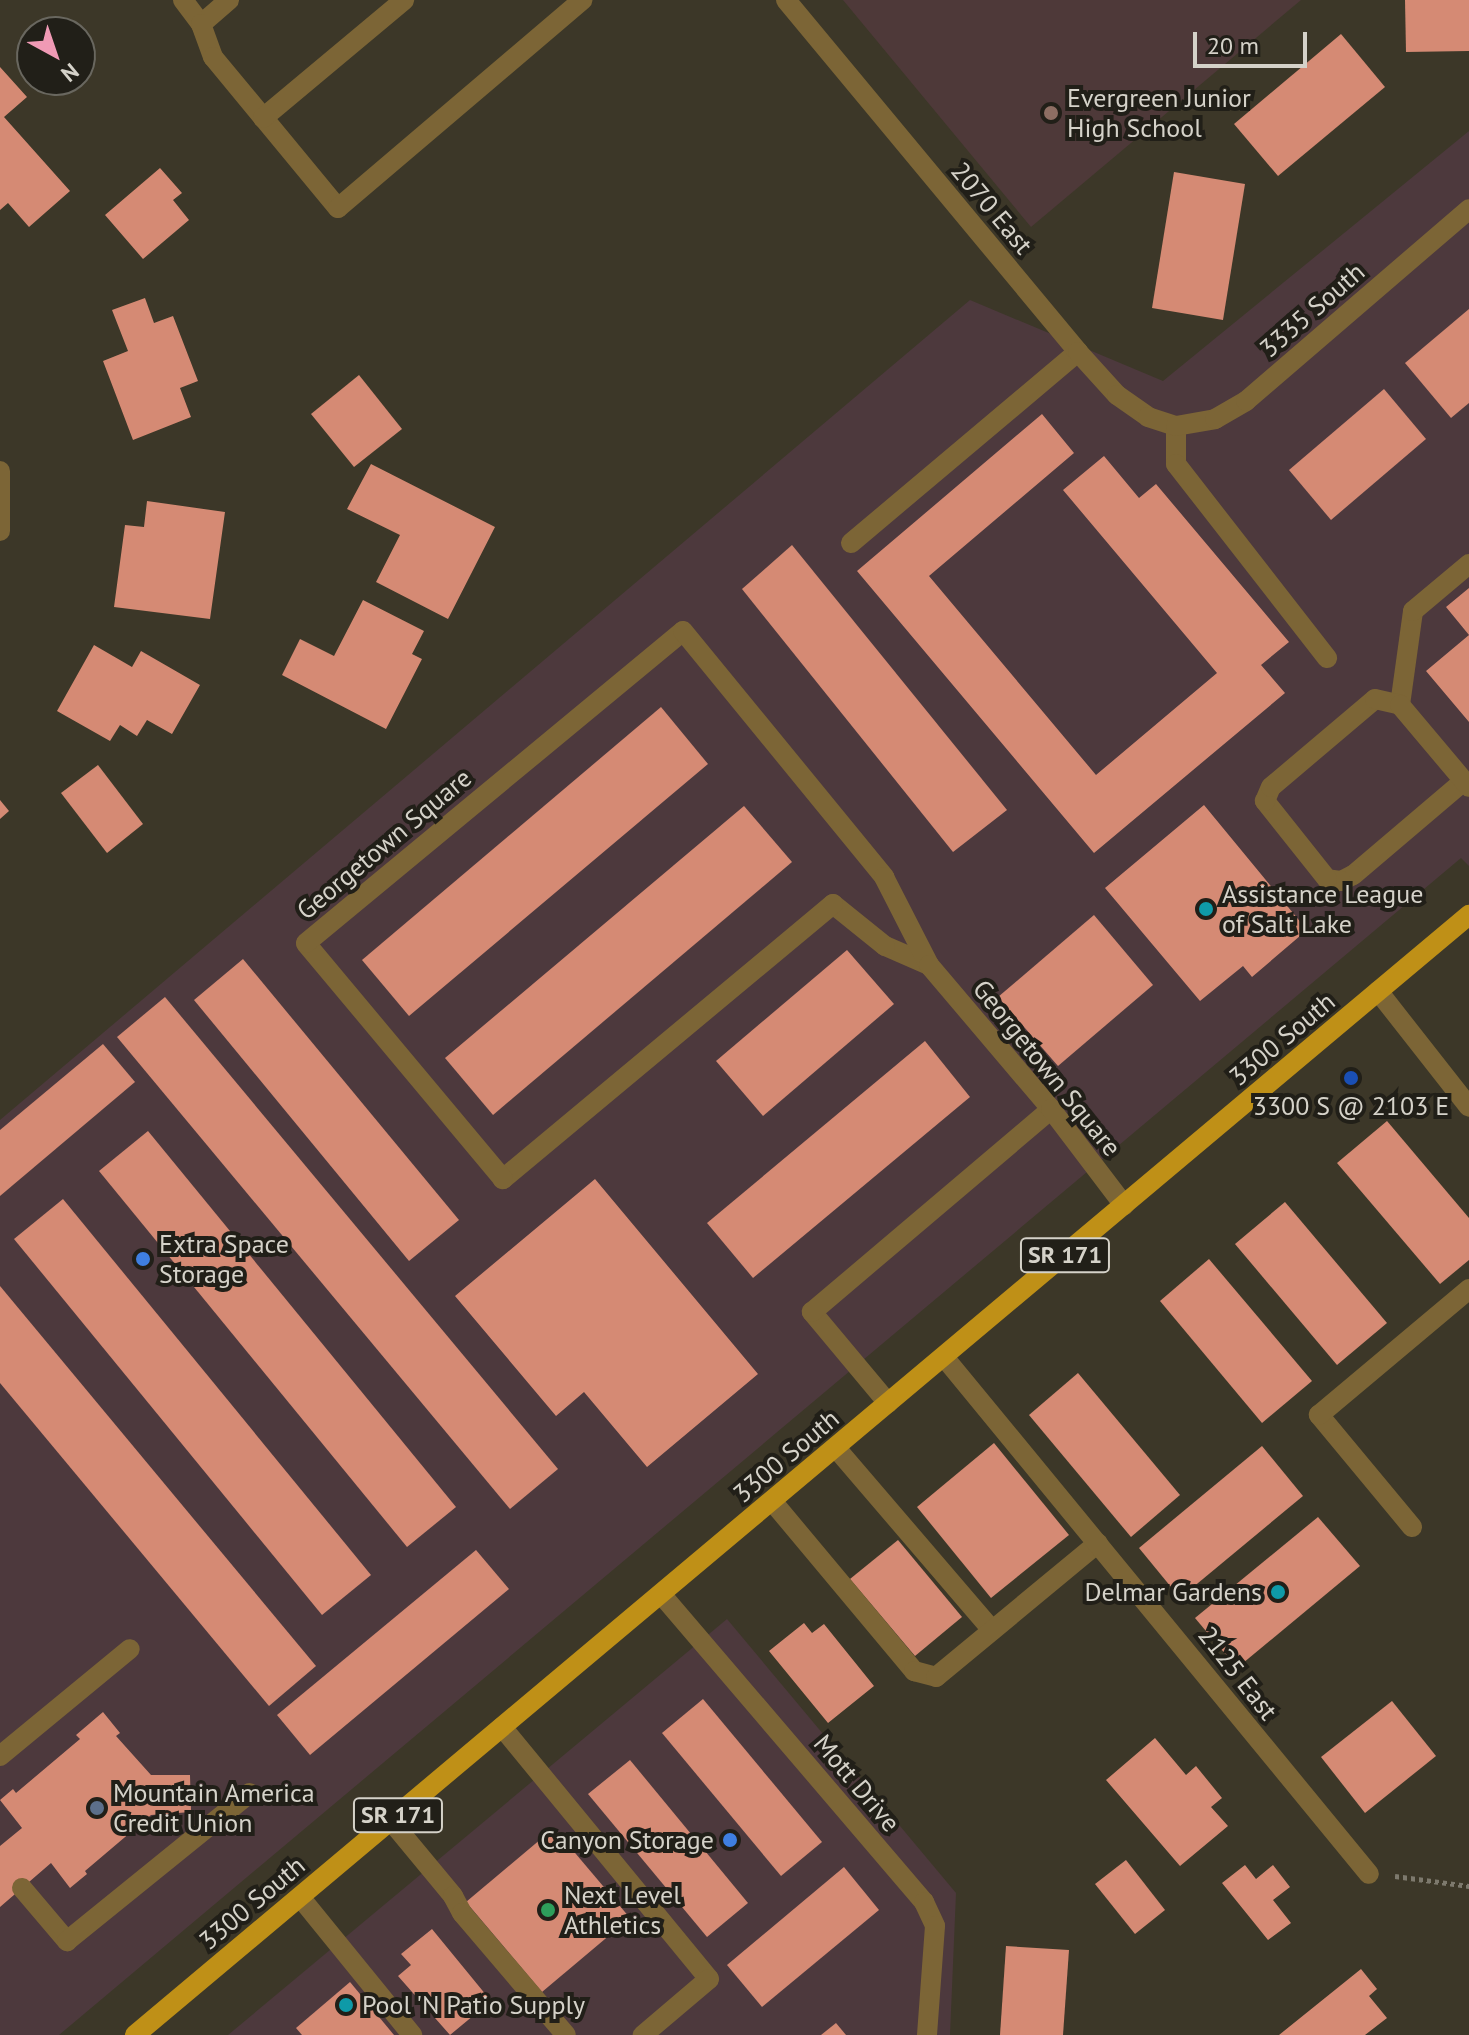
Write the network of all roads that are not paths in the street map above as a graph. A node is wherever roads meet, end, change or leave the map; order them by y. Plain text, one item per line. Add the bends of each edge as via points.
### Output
1 (183, 0) edge
2 (229, 0) edge
3 (404, 0) edge
4 (582, 0) edge
5 (786, 0) edge
6 (201, 24) junction
7 (263, 118) junction
8 (1469, 209) edge
9 (1078, 352) junction
10 (1176, 426) junction
11 (0, 471) edge
12 (0, 531) edge
13 (851, 543) dead end
14 (1469, 564) edge
15 (1327, 658) dead end
16 (1400, 705) junction
17 (1466, 784) edge
18 (1469, 915) edge
19 (929, 965) junction
20 (1378, 991) junction
21 (1469, 1107) edge
22 (1051, 1109) junction
23 (1124, 1205) junction
24 (1469, 1289) edge
25 (944, 1357) junction
26 (888, 1403) junction
27 (836, 1448) junction
28 (772, 1501) junction
29 (1412, 1527) dead end
30 (1098, 1543) junction
31 (661, 1594) junction
32 (992, 1630) junction
33 (130, 1649) dead end
34 (502, 1727) junction
35 (0, 1756) edge
36 (250, 1793) dead end
37 (391, 1821) junction
38 (1369, 1874) road end
39 (22, 1888) dead end
40 (300, 1897) junction
41 (135, 2035) edge
42 (412, 2035) edge
43 (566, 2035) edge
44 (643, 2035) edge
45 (927, 2035) edge

1 - 6 street
2 - 6 street
3 - 7 street
4 - 7 street via 338,208
5 - 9 street, 2070 East
6 - 7 street via 213,57
8 - 10 street, 3335 South via 1246,401 1215,419
9 - 10 street, 2070 East via 1117,395 1148,417
9 - 13 street
10 - 15 street via 1176,464
11 - 12 street
14 - 16 street via 1413,611
16 - 17 street
16 - 17 street via 1375,699 1271,787 1265,801 1327,879 1341,881 1353,875
18 - 20 main road, 3300 South / SR 171
19 - 19 street, Georgetown Square via 884,877 683,631 306,943 503,1179 833,904 885,946
19 - 22 street, Georgetown Square
20 - 21 street
20 - 23 main road, 3300 South / SR 171
22 - 23 street, Georgetown Square
22 - 26 street via 812,1312
23 - 25 main road, 3300 South / SR 171
24 - 29 street via 1319,1415
25 - 26 main road, 3300 South / SR 171
25 - 30 street, 2125 East
26 - 27 main road, 3300 South / SR 171
27 - 28 main road, 3300 South / SR 171
27 - 32 street
28 - 31 main road, 3300 South / SR 171
28 - 32 street via 914,1671 936,1677
30 - 32 street
30 - 38 street, 2125 East
31 - 34 main road, 3300 South / SR 171
31 - 45 street, Mott Drive via 932,1915
33 - 35 street
34 - 37 main road, 3300 South / SR 171
34 - 44 street via 709,1979
36 - 39 street via 67,1941
37 - 40 main road, 3300 South / SR 171
37 - 43 street
40 - 41 main road, 3300 South / SR 171
40 - 42 street

